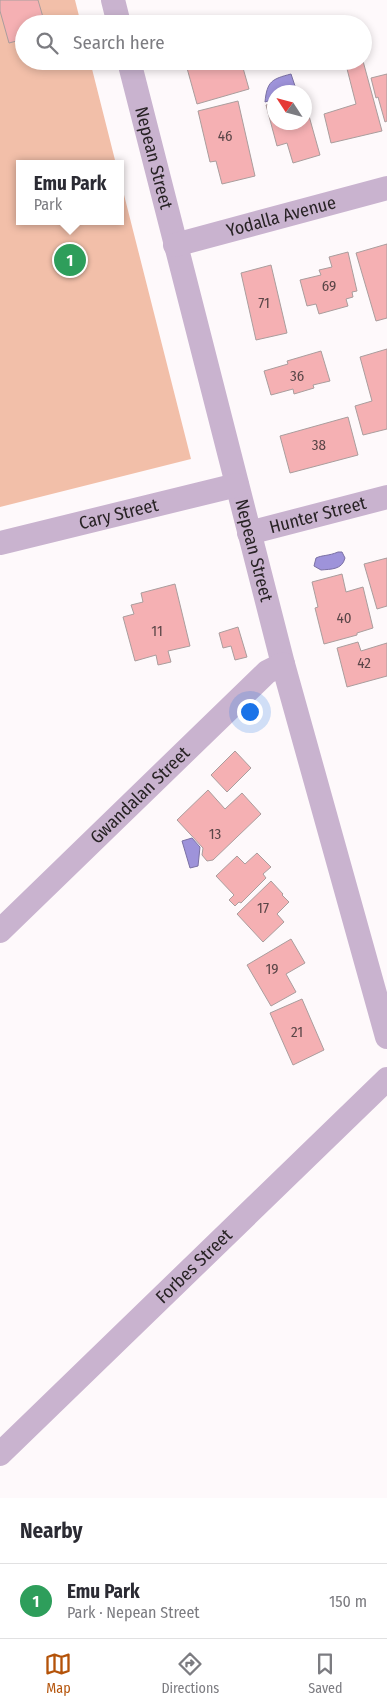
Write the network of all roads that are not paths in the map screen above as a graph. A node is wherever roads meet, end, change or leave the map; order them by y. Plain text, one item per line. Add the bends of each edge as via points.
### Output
1 (113, 0) edge
2 (117, 15) edge
3 (131, 70) edge
4 (387, 188) edge
5 (175, 245) junction
6 (237, 485) junction
7 (387, 497) edge
8 (249, 533) junction
9 (0, 543) edge
10 (283, 664) junction
11 (0, 931) edge
12 (387, 1037) edge
13 (387, 1079) edge
14 (0, 1454) edge

1 - 2 street
3 - 5 street, Nepean Street
4 - 5 street, Yodalla Avenue
5 - 6 street, Nepean Street
6 - 8 street, Nepean Street
6 - 9 street, Cary Street
7 - 8 street, Hunter Street
8 - 10 street, Nepean Street
10 - 11 street, Gwandalan Street via 267,672
10 - 12 street, Nepean Street
13 - 14 street, Forbes Street

